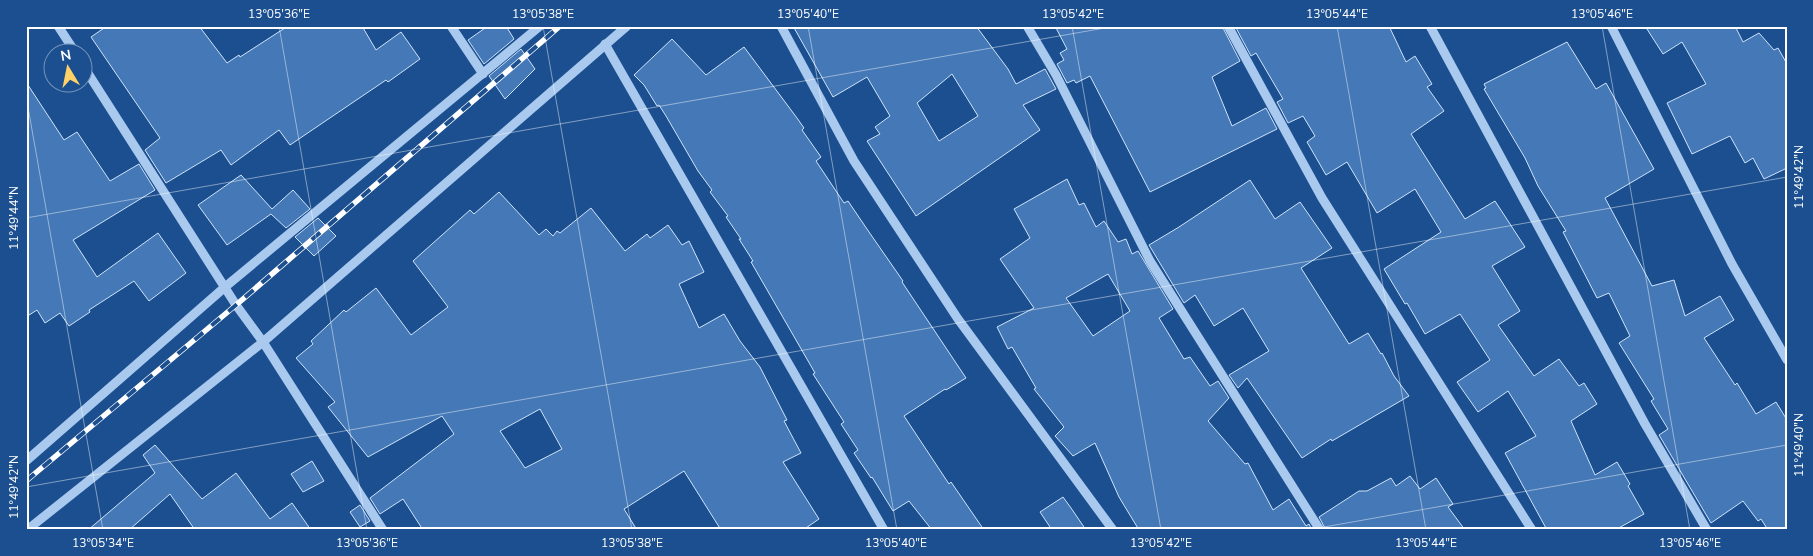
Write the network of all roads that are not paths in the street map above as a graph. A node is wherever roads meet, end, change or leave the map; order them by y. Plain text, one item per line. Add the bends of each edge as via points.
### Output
1 (58, 26) edge
2 (451, 26) edge
3 (540, 26) edge
4 (626, 26) edge
5 (781, 26) edge
6 (1027, 26) edge
7 (1228, 26) edge
8 (1430, 26) edge
9 (1611, 26) edge
10 (68, 42) edge
11 (606, 44) junction
12 (483, 74) junction
13 (92, 80) edge
14 (225, 287) junction
15 (263, 342) junction
16 (1787, 360) edge
17 (26, 461) edge
18 (28, 530) edge
19 (383, 530) edge
20 (884, 530) edge
21 (1113, 530) edge
22 (1320, 530) edge
23 (1532, 530) edge
24 (1707, 530) edge

1 - 10 street
2 - 12 street
3 - 12 street
4 - 11 street
5 - 21 street via 854,161 958,319
6 - 22 street via 1056,75 1150,261
7 - 23 street via 1322,198
8 - 24 street
9 - 16 street via 1732,264
11 - 15 street
11 - 20 street
12 - 14 street
13 - 14 street
14 - 15 street
14 - 17 street
15 - 18 street
15 - 19 street

